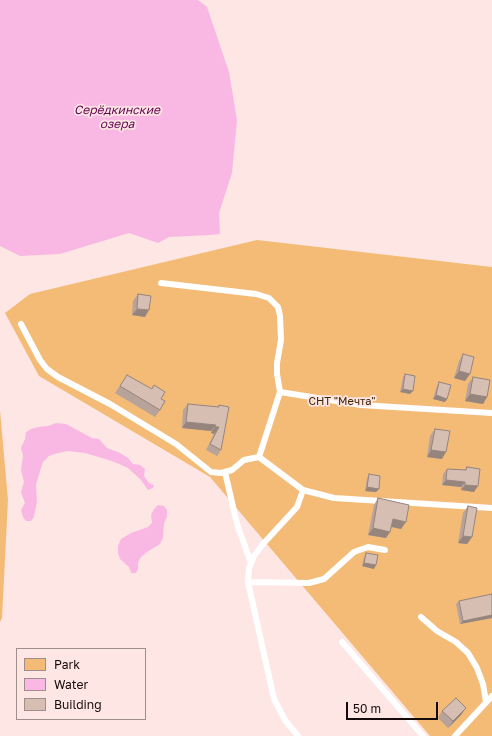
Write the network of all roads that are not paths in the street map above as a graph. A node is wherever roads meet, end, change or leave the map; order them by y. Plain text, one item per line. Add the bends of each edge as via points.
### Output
1 (161, 283) dead end
2 (21, 324) dead end
3 (280, 392) junction
4 (492, 413) edge
5 (259, 457) junction
6 (225, 472) junction
7 (303, 490) junction
8 (492, 508) edge
9 (385, 550) dead end
10 (251, 563) junction
11 (248, 582) junction
12 (421, 617) dead end
13 (342, 642) dead end
14 (492, 696) edge
15 (486, 702) junction
16 (298, 736) edge
17 (423, 736) edge
18 (455, 736) edge

1 - 3 lane via 256,294 269,298 278,307 280,316 281,340 277,363
2 - 6 lane via 40,360 58,377 110,404 176,444 211,472
3 - 4 lane via 361,405
3 - 5 lane
5 - 6 lane via 244,460 232,470
5 - 7 lane
6 - 10 lane via 237,524
7 - 8 lane via 334,498
7 - 10 lane via 297,507 263,544
9 - 11 lane via 368,547 354,552 324,580 309,583
10 - 11 lane
11 - 16 lane via 274,698 285,720
12 - 15 lane via 468,653 483,684
13 - 17 lane
14 - 15 lane
15 - 18 lane

